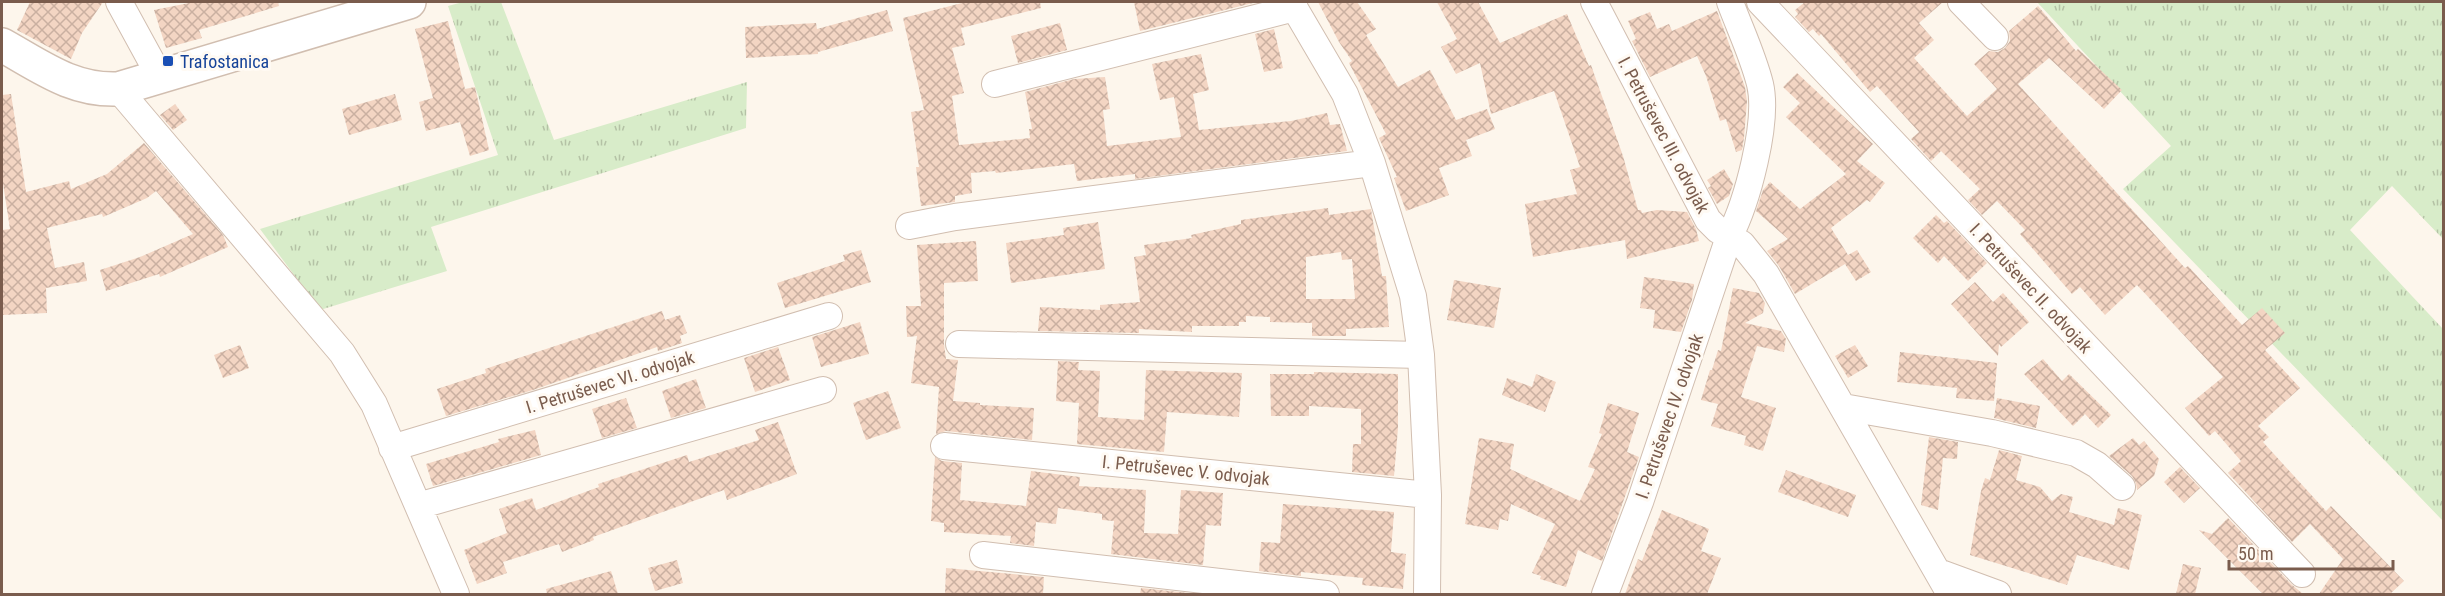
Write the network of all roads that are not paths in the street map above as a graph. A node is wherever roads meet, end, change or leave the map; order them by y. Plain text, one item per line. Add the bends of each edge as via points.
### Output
1 (119, 2) edge
2 (409, 2) edge
3 (1594, 2) edge
4 (1730, 2) edge
5 (1760, 2) edge
6 (1961, 2) edge
7 (1293, 5) edge
8 (1995, 37) dead end
9 (2, 45) edge
10 (160, 77) junction
11 (995, 84) dead end
12 (118, 89) junction
13 (1372, 163) junction
14 (909, 226) dead end
15 (1729, 237) junction
16 (829, 316) dead end
17 (959, 344) dead end
18 (1421, 355) junction
19 (823, 390) dead end
20 (1843, 407) junction
21 (944, 446) dead end
22 (392, 448) junction
23 (2122, 487) dead end
24 (1428, 495) junction
25 (418, 506) junction
26 (983, 555) dead end
27 (2302, 574) dead end
28 (1944, 583) edge
29 (456, 594) edge
30 (1326, 594) edge
31 (1427, 594) edge
32 (1605, 594) edge
33 (1998, 594) edge

1 - 10 street
2 - 10 street
3 - 15 street, I. Petruševec III. odvojak via 1708,220
4 - 15 street via 1761,86 1761,128 1742,207
5 - 27 street, I. Petruševec II. odvojak
6 - 8 street
7 - 11 street
7 - 13 street via 1345,94
9 - 12 street via 67,81 96,90
10 - 12 street
12 - 22 street via 342,353 374,404
13 - 14 street
13 - 18 street via 1413,296
15 - 20 street, I. Petruševec III. odvojak via 1742,244 1766,274
15 - 32 street, I. Petruševec IV. odvojak
16 - 22 street, I. Petruševec VI. odvojak
17 - 18 street
18 - 24 street
19 - 25 street
20 - 23 street via 1992,433 2076,453
20 - 28 street, I. Petruševec III. odvojak
21 - 24 street, I. Petruševec V. odvojak
22 - 25 street
24 - 31 street
25 - 29 street
26 - 30 street
28 - 33 street, I. Petruševec III. odvojak

